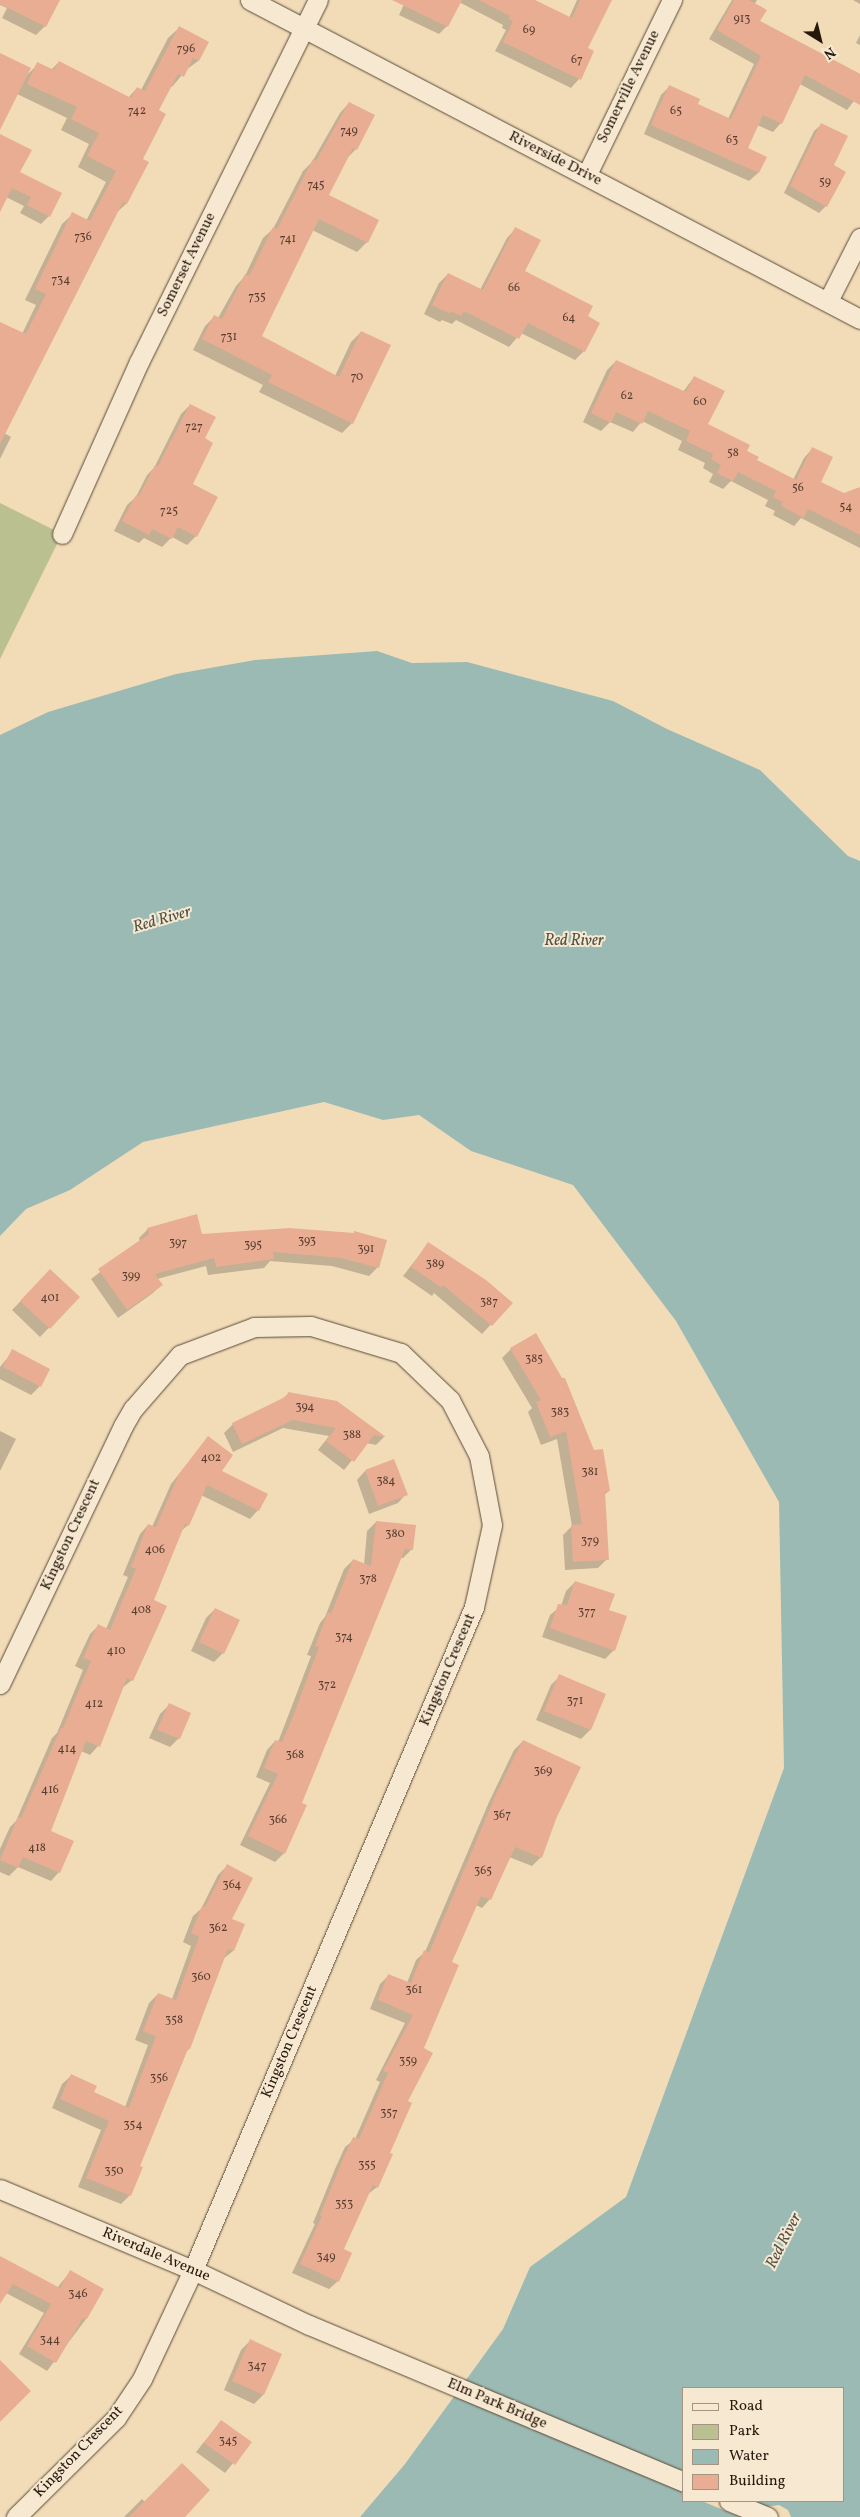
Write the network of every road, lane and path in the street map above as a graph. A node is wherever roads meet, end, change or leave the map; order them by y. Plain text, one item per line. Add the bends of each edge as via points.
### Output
1 (250, 0) edge
2 (318, 0) edge
3 (672, 0) edge
4 (305, 28) junction
5 (587, 174) junction
6 (860, 238) edge
7 (828, 301) junction
8 (860, 319) edge
9 (62, 534) dead end
10 (0, 1684) edge
11 (0, 2189) edge
12 (193, 2270) junction
13 (310, 2325) joint
14 (682, 2481) edge
15 (731, 2502) edge
16 (16, 2517) edge
17 (768, 2517) edge

1 - 4 street, Riverside Drive
2 - 4 street, Somerset Avenue
3 - 5 street, Somerville Avenue
4 - 5 street, Riverside Drive
4 - 9 street, Somerset Avenue via 139,362
5 - 7 street, Riverside Drive
6 - 7 street
7 - 8 street, Riverside Drive
10 - 12 street, Kingston Crescent via 123,1426 180,1355 254,1327 310,1326 401,1353 450,1400 479,1456 492,1525 474,1607
11 - 12 street, Riverdale Avenue
12 - 13 street, Riverdale Avenue
12 - 16 street, Kingston Crescent via 142,2379 116,2418
13 - 14 street, Elm Park Bridge
15 - 17 street

